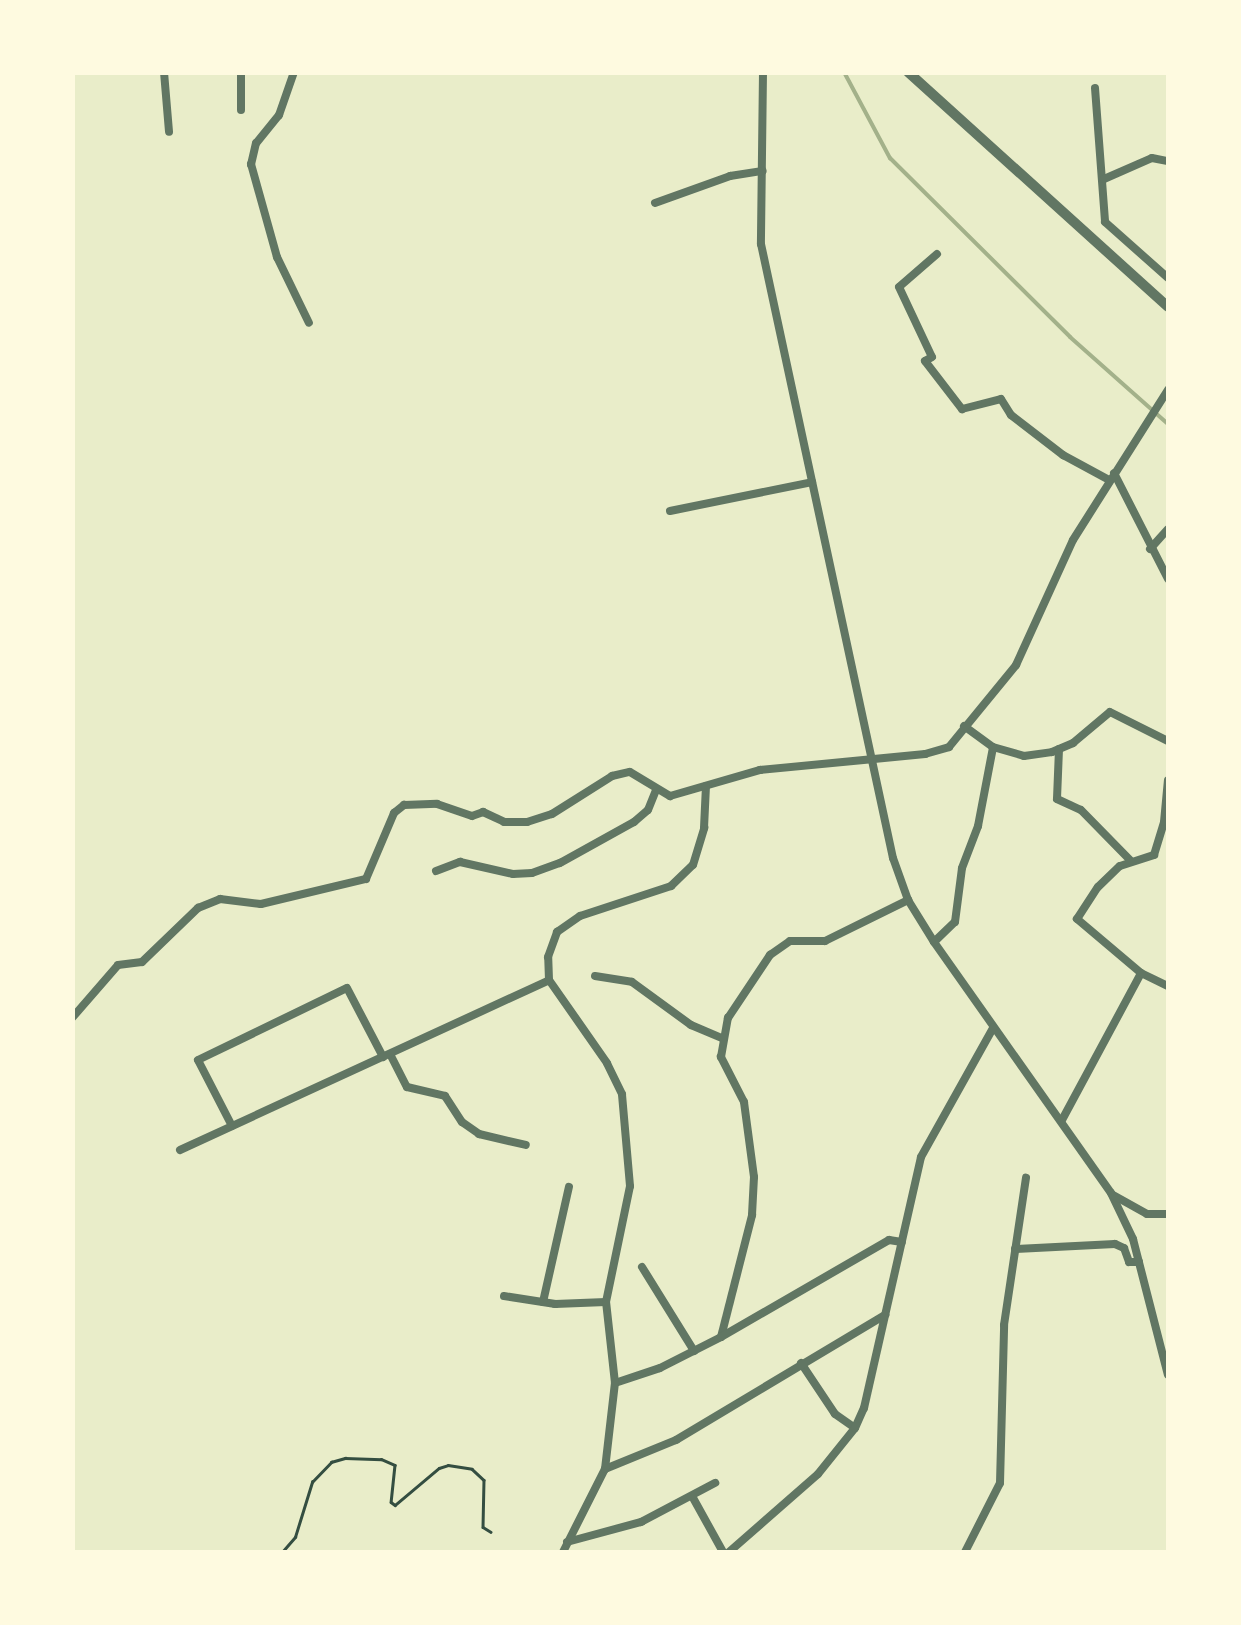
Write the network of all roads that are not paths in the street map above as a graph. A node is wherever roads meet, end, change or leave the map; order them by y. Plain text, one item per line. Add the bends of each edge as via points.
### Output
1 (164, 72) edge
2 (241, 72) edge
3 (294, 72) edge
4 (763, 72) edge
5 (908, 72) edge
6 (1095, 88) dead end
7 (241, 110) dead end
8 (169, 132) dead end
9 (1168, 161) edge
10 (763, 171) junction
11 (1104, 179) junction
12 (654, 203) dead end
13 (937, 254) dead end
14 (1168, 278) edge
15 (1168, 307) edge
16 (309, 323) dead end
17 (1168, 390) edge
18 (1112, 476) junction
19 (812, 482) junction
20 (670, 510) dead end
21 (1168, 529) edge
22 (1150, 549) junction
23 (1168, 579) edge
24 (964, 726) junction
25 (1168, 741) edge
26 (994, 747) junction
27 (1059, 749) junction
28 (870, 759) junction
29 (1168, 780) edge
30 (706, 786) junction
31 (656, 790) junction
32 (1130, 860) junction
33 (436, 871) dead end
34 (908, 900) junction
35 (934, 942) junction
36 (1142, 973) junction
37 (595, 976) dead end
38 (549, 980) junction
39 (1168, 986) edge
40 (72, 1018) edge
41 (994, 1028) junction
42 (721, 1038) junction
43 (386, 1055) junction
44 (1062, 1120) junction
45 (232, 1126) junction
46 (526, 1146) dead end
47 (180, 1150) dead end
48 (1026, 1178) dead end
49 (569, 1187) dead end
50 (1111, 1193) junction
51 (1168, 1214) edge
52 (902, 1242) junction
53 (1016, 1250) junction
54 (1139, 1262) junction
55 (642, 1267) dead end
56 (504, 1296) dead end
57 (543, 1302) junction
58 (606, 1302) junction
59 (885, 1315) junction
60 (721, 1337) junction
61 (694, 1351) junction
62 (802, 1363) junction
63 (1168, 1374) edge
64 (615, 1383) junction
65 (856, 1428) junction
66 (604, 1469) junction
67 (715, 1483) dead end
68 (692, 1496) junction
69 (566, 1542) junction
70 (563, 1552) edge
71 (726, 1552) edge
72 (965, 1552) edge

1 - 8 street
2 - 7 street
3 - 16 street via 251,164 277,257
4 - 10 street
5 - 15 street
6 - 11 street
9 - 11 street via 1152,158
10 - 12 street
10 - 19 street via 761,244
11 - 14 street via 1105,222
13 - 18 street via 900,288 932,357 925,362 962,409 1001,399 1011,415 1063,455
17 - 18 street
18 - 22 street
18 - 24 street via 1064,556 1016,665
19 - 20 street
19 - 28 street
21 - 22 street
22 - 23 street
24 - 26 street
24 - 28 street via 948,747
25 - 27 street via 1110,712
26 - 27 street via 1024,756
26 - 35 street via 955,922
27 - 32 street via 1057,799 1081,810
28 - 30 street via 760,770
28 - 34 street
29 - 32 street via 1154,855
30 - 31 street via 670,796
30 - 38 street via 693,866 671,886 580,916 558,932 548,957
31 - 33 street via 634,822 560,864 532,874 460,862
31 - 40 street via 630,772 612,776 552,814 514,823 437,804 404,805 394,813 366,879 261,904 220,899 198,908 142,962 118,965
32 - 36 street via 1098,887 1077,919
34 - 35 street
34 - 42 street via 825,941 790,940 770,956
35 - 41 street
36 - 39 street
36 - 44 street
37 - 42 street via 632,982
38 - 43 street
38 - 58 street via 622,1094 630,1186
41 - 44 street
41 - 52 street via 921,1157
42 - 60 street via 721,1057 750,1126 754,1177 752,1215
43 - 45 street
43 - 45 street via 347,988 198,1060
43 - 46 street via 408,1087 445,1096 479,1134
44 - 50 street
45 - 47 street
48 - 53 street
49 - 57 street
50 - 51 street via 1146,1214
50 - 54 street
52 - 59 street
52 - 60 street via 889,1240
53 - 54 street via 1115,1244 1129,1262
53 - 72 street via 1004,1325 1000,1483
54 - 63 street
55 - 61 street
56 - 57 street
57 - 58 street
58 - 64 street
59 - 62 street
59 - 65 street
60 - 61 street
61 - 64 street
62 - 65 street via 836,1414
62 - 66 street via 676,1440
64 - 66 street
65 - 71 street via 818,1474
66 - 69 street
67 - 68 street
68 - 69 street via 641,1522
68 - 71 street
69 - 70 street

